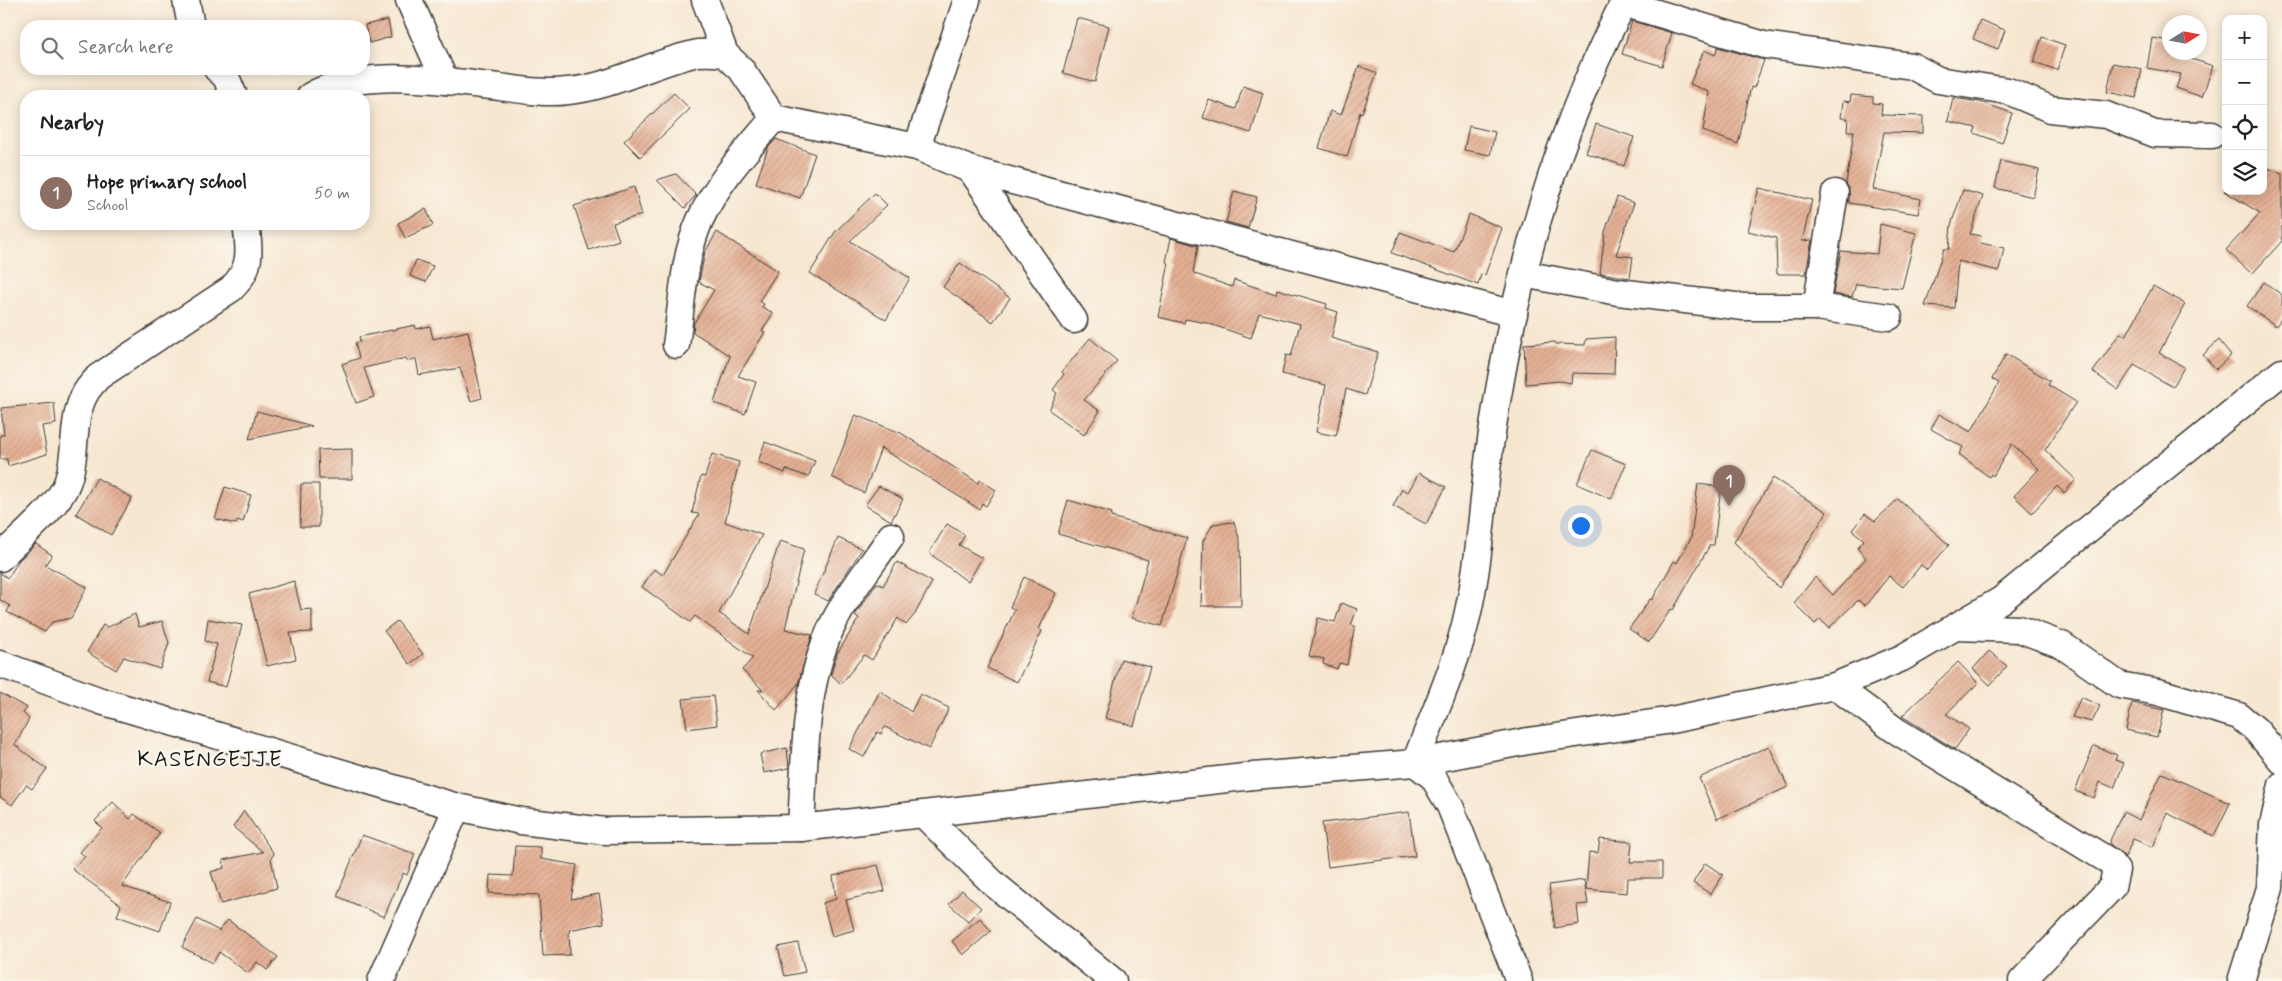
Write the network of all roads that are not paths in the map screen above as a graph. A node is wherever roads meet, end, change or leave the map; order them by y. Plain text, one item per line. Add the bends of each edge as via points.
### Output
1 (186, 0) edge
2 (409, 0) edge
3 (705, 0) edge
4 (967, 0) edge
5 (1624, 2) edge
6 (190, 20) edge
7 (725, 54) junction
8 (224, 75) edge
9 (445, 81) junction
10 (231, 90) edge
11 (326, 90) edge
12 (774, 118) junction
13 (2212, 136) dead end
14 (917, 147) junction
15 (971, 170) junction
16 (1835, 193) dead end
17 (246, 230) edge
18 (1524, 274) junction
19 (1816, 307) junction
20 (1514, 314) junction
21 (1889, 317) dead end
22 (1074, 320) dead end
23 (676, 345) dead end
24 (2282, 372) edge
25 (891, 536) dead end
26 (0, 558) edge
27 (1955, 627) junction
28 (0, 664) edge
29 (1835, 686) junction
30 (2282, 761) edge
31 (1415, 763) junction
32 (2282, 785) edge
33 (457, 807) junction
34 (924, 815) junction
35 (801, 828) junction
36 (2276, 891) edge
37 (381, 981) edge
38 (1112, 981) edge
39 (1519, 981) edge
40 (2022, 981) edge
41 (2242, 981) edge

1 - 6 street
2 - 9 street
3 - 7 street
4 - 14 street
5 - 13 street via 1764,45 1912,66 1938,80 2008,91 2050,109 2106,115 2155,134
5 - 18 street via 1582,94 1552,178
7 - 9 street via 700,53 592,87 569,91 545,93
7 - 12 street via 740,69
8 - 10 street
9 - 11 street via 377,80
12 - 14 street
12 - 23 street via 720,184 699,222 687,265
14 - 15 street
15 - 20 street
15 - 22 street
16 - 19 street
17 - 26 street via 247,268 241,279 231,289 98,377 85,393 67,485 58,499
18 - 19 street via 1618,292 1744,307
18 - 20 street
19 - 21 street
20 - 31 street via 1489,459 1468,613 1454,665
24 - 27 street via 2001,600
25 - 35 street via 834,621 816,667 808,717
27 - 29 street via 1902,658
27 - 30 street via 2019,629 2062,645 2119,685 2158,692 2239,716 2256,730
28 - 33 street via 101,702
29 - 31 street via 1666,721 1528,741
29 - 40 street via 1895,730 2109,861 2116,870 2112,887
31 - 34 street via 1253,776
31 - 39 street via 1433,777 1450,806
32 - 36 street via 2273,825
33 - 35 street via 521,820 605,831
33 - 37 street
34 - 35 street
34 - 38 street via 994,884
36 - 41 street

